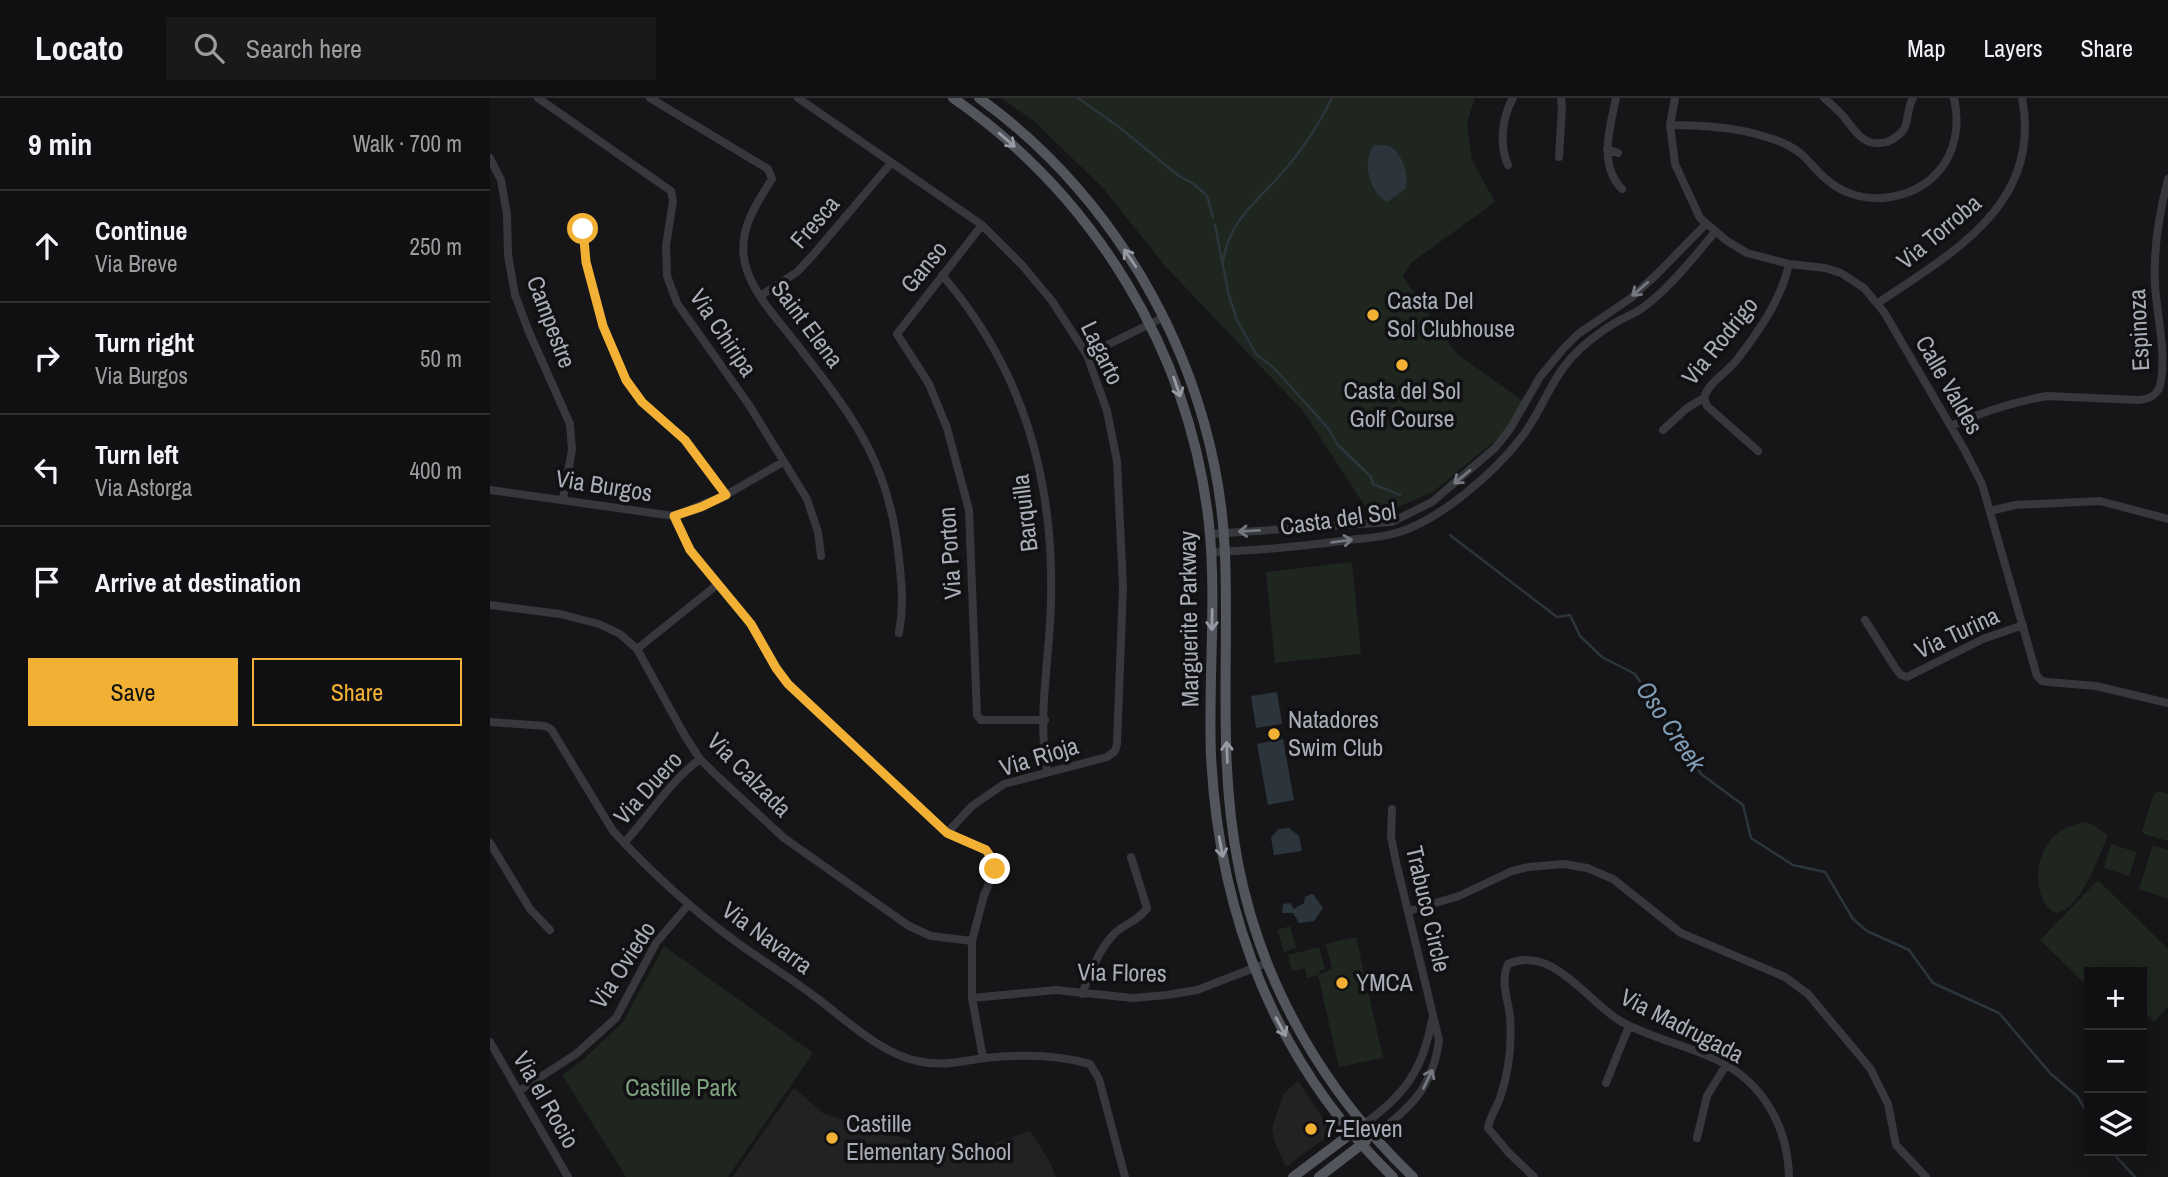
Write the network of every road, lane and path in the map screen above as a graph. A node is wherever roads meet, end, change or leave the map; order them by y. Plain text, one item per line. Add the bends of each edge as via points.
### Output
1 (538, 98) edge
2 (650, 98) edge
3 (798, 98) edge
4 (953, 98) edge
5 (979, 98) edge
6 (1513, 98) edge
7 (1560, 98) edge
8 (1616, 98) edge
9 (1675, 98) edge
10 (1824, 98) edge
11 (1913, 98) edge
12 (1954, 98) edge
13 (2022, 98) edge
14 (1670, 125) junction
15 (1607, 149) junction
16 (1618, 153) dead end
17 (1559, 157) dead end
18 (490, 158) edge
19 (891, 163) junction
20 (1508, 165) dead end
21 (2168, 179) edge
22 (1622, 189) dead end
23 (2166, 193) edge
24 (1706, 224) junction
25 (982, 225) junction
26 (583, 229) dead end
27 (1715, 232) junction
28 (1789, 264) junction
29 (1657, 274) junction
30 (942, 275) junction
31 (1668, 284) junction
32 (760, 296) junction
33 (1878, 303) junction
34 (1164, 317) junction
35 (1150, 325) junction
36 (897, 334) joint
37 (1087, 355) junction
38 (1531, 394) junction
39 (1704, 398) junction
40 (1544, 400) junction
41 (1951, 426) junction
42 (1510, 429) junction
43 (1663, 430) dead end
44 (1522, 438) junction
45 (1759, 451) dead end
46 (783, 462) junction
47 (490, 490) edge
48 (726, 495) junction
49 (563, 499) junction
50 (1990, 511) junction
51 (674, 516) junction
52 (2168, 519) edge
53 (1224, 533) junction
54 (1210, 534) junction
55 (1211, 552) junction
56 (1225, 552) junction
57 (821, 556) dead end
58 (718, 584) junction
59 (490, 605) edge
60 (1865, 620) dead end
61 (2023, 625) junction
62 (899, 633) dead end
63 (637, 649) junction
64 (2168, 703) edge
65 (1045, 720) junction
66 (490, 723) edge
67 (1115, 751) joint
68 (700, 759) junction
69 (1047, 771) junction
70 (1392, 809) dead end
71 (947, 833) junction
72 (490, 843) edge
73 (624, 843) junction
74 (1131, 857) dead end
75 (689, 904) junction
76 (1409, 911) junction
77 (550, 930) dead end
78 (972, 941) junction
79 (1267, 963) junction
80 (1254, 968) junction
81 (1083, 994) junction
82 (972, 999) junction
83 (1433, 1017) junction
84 (1629, 1026) junction
85 (490, 1042) edge
86 (983, 1058) junction
87 (1726, 1065) junction
88 (1606, 1083) dead end
89 (519, 1091) junction
90 (1364, 1124) junction
91 (1352, 1133) junction
92 (1374, 1136) junction
93 (1697, 1138) dead end
94 (1362, 1144) junction
95 (568, 1177) edge
96 (1125, 1177) edge
97 (1293, 1177) edge
98 (1319, 1177) edge
99 (1393, 1177) edge
100 (1413, 1177) edge
101 (1534, 1177) edge
102 (1789, 1177) edge
103 (1926, 1177) edge

1 - 46 street, Via Chiripa via 671,191 667,276 677,303
2 - 32 street, Saint Elena via 768,169 772,179 754,206 744,235 745,267
3 - 19 street, Lagarto
4 -> 35 main road, Marguerite Parkway via 1017,149 1066,198 1118,267
34 -> 5 main road, Marguerite Parkway via 1087,199 1017,128
6 - 20 street via 1502,151
7 - 17 street
8 - 15 street
9 - 14 street, Calle Valdes
10 - 11 street via 1854,132 1872,143 1894,139 1903,131
12 - 14 street via 1956,134 1947,162 1922,186 1877,199 1843,191 1799,152 1765,136
13 - 33 street, Via Torroba via 2025,132 2019,164 1997,210 1973,235
14 - 24 street, Calle Valdes via 1678,173
15 - 16 street
15 - 22 street via 1611,173
18 - 49 street, Campestre via 501,180 515,295 570,424 572,450
19 - 25 street, Lagarto
19 - 32 street, Fresca via 797,272
21 - 23 street, Espinoza
23 - 41 street, Espinoza via 2155,246 2162,350 2161,381 2155,394 2139,400 2033,398 1995,407
24 - 27 street, Calle Valdes
24 - 29 street, Casta del Sol
25 - 30 street, Ganso
25 - 37 street, Lagarto via 1052,301
26 - 48 street via 586,262 603,326 626,380 642,402 685,440
27 - 28 street, Calle Valdes via 1747,253
27 - 31 street, Casta del Sol
28 - 33 street, Calle Valdes via 1841,273
28 - 39 street, Via Rodrigo via 1777,300
29 - 31 street
29 -> 38 street, Casta del Sol via 1570,342
30 - 36 street, Ganso
30 - 65 street, Barquilla via 964,300 1012,383 1041,472 1051,600
31 - 40 street, Casta del Sol via 1641,309 1587,343 1560,371
32 - 62 street, Saint Elena via 842,401 875,457 898,549 904,608
33 - 41 street, Calle Valdes
34 - 35 street
34 - 53 main road, Marguerite Parkway via 1205,425
35 - 37 street
35 -> 54 main road, Marguerite Parkway via 1189,422
36 - 65 street, Via Porton via 929,384 947,428 969,510 977,715 981,720
37 - 67 street, Lagarto via 1107,411 1118,471 1123,599
38 - 40 street
38 - 42 street, Casta del Sol
39 - 43 street, Via Rodrigo
39 - 45 street via 1707,406
40 - 44 street, Casta del Sol
41 - 50 street, Calle Valdes
42 - 44 street
42 -> 53 street, Casta del Sol via 1495,449 1432,502 1392,522
56 -> 44 street, Casta del Sol via 1395,534 1448,507
46 - 48 street, Via Burgos
46 - 57 street, Via Chiripa via 807,499
47 - 49 street, Via Burgos
48 - 51 street, Via Burgos
49 - 51 street, Via Burgos
50 - 52 street via 2100,500
50 - 61 street, Calle Valdes
51 - 58 street via 690,550
53 - 54 street, Casta del Sol
53 - 56 main road, Marguerite Parkway
54 - 55 main road, Marguerite Parkway
55 - 56 street, Casta del Sol
55 -> 80 main road, Marguerite Parkway via 1211,754 1217,825 1236,917
79 -> 56 main road, Marguerite Parkway via 1238,865 1229,807
58 - 63 street
58 - 71 street via 751,624 788,684
59 - 63 street, Via Calzada via 598,624
60 - 61 street, Via Turina via 1896,669 1907,677 1983,639
61 - 64 street, Calle Valdes via 2042,681 2096,686
63 - 68 street, Via Calzada
65 - 69 street, Barquilla
66 - 73 street, Via Navarra via 551,729
67 - 69 street, Via Rioja
68 - 73 street, Via Duero via 683,771
68 - 78 street, Via Calzada via 784,838 883,909 931,936
69 - 71 street, Via Rioja via 1004,784 972,806
70 - 76 street, Trabuco Circle via 1391,837
71 - 78 street via 986,850 993,860 994,873
72 - 77 street via 530,909
73 - 75 street, Via Navarra
74 - 81 street via 1147,908 1140,918 1113,934
75 - 86 street, Via Navarra via 888,1051 946,1065
75 - 89 street, Via Oviedo via 656,943 615,1018 576,1054
76 - 83 street, Trabuco Circle
76 - 103 street via 1529,867 1564,864 1613,879 1681,933 1785,977 1808,994 1870,1068 1888,1104 1896,1145
78 - 82 street
79 - 80 street, Via Flores
79 - 90 main road, Marguerite Parkway via 1304,1039
80 - 81 street, Via Flores via 1197,990 1167,995
80 -> 91 main road, Marguerite Parkway via 1296,1054
81 - 82 street, Via Flores via 1056,990
82 - 86 street
83 - 90 street, Trabuco Circle via 1414,1076
92 -> 83 street, Trabuco Circle via 1406,1109 1429,1081 1437,1059
84 - 87 street, Via Madrugada
84 - 88 street
84 - 101 street, Via Madrugada via 1559,971 1533,961 1508,964 1503,975 1510,1015 1509,1068 1488,1128
85 - 89 street, Via el Rocio
86 - 96 street, Via Navarra via 1029,1054 1090,1064 1099,1079
87 - 93 street via 1707,1096
87 - 102 street, Via Madrugada via 1769,1105 1785,1139
89 - 95 street, Via el Rocio
90 - 91 main road
90 - 92 main road, Marguerite Parkway
91 - 94 main road, Marguerite Parkway
91 - 97 main road
92 - 94 main road
92 - 100 main road, Marguerite Parkway
94 - 98 main road
94 - 99 main road, Marguerite Parkway

